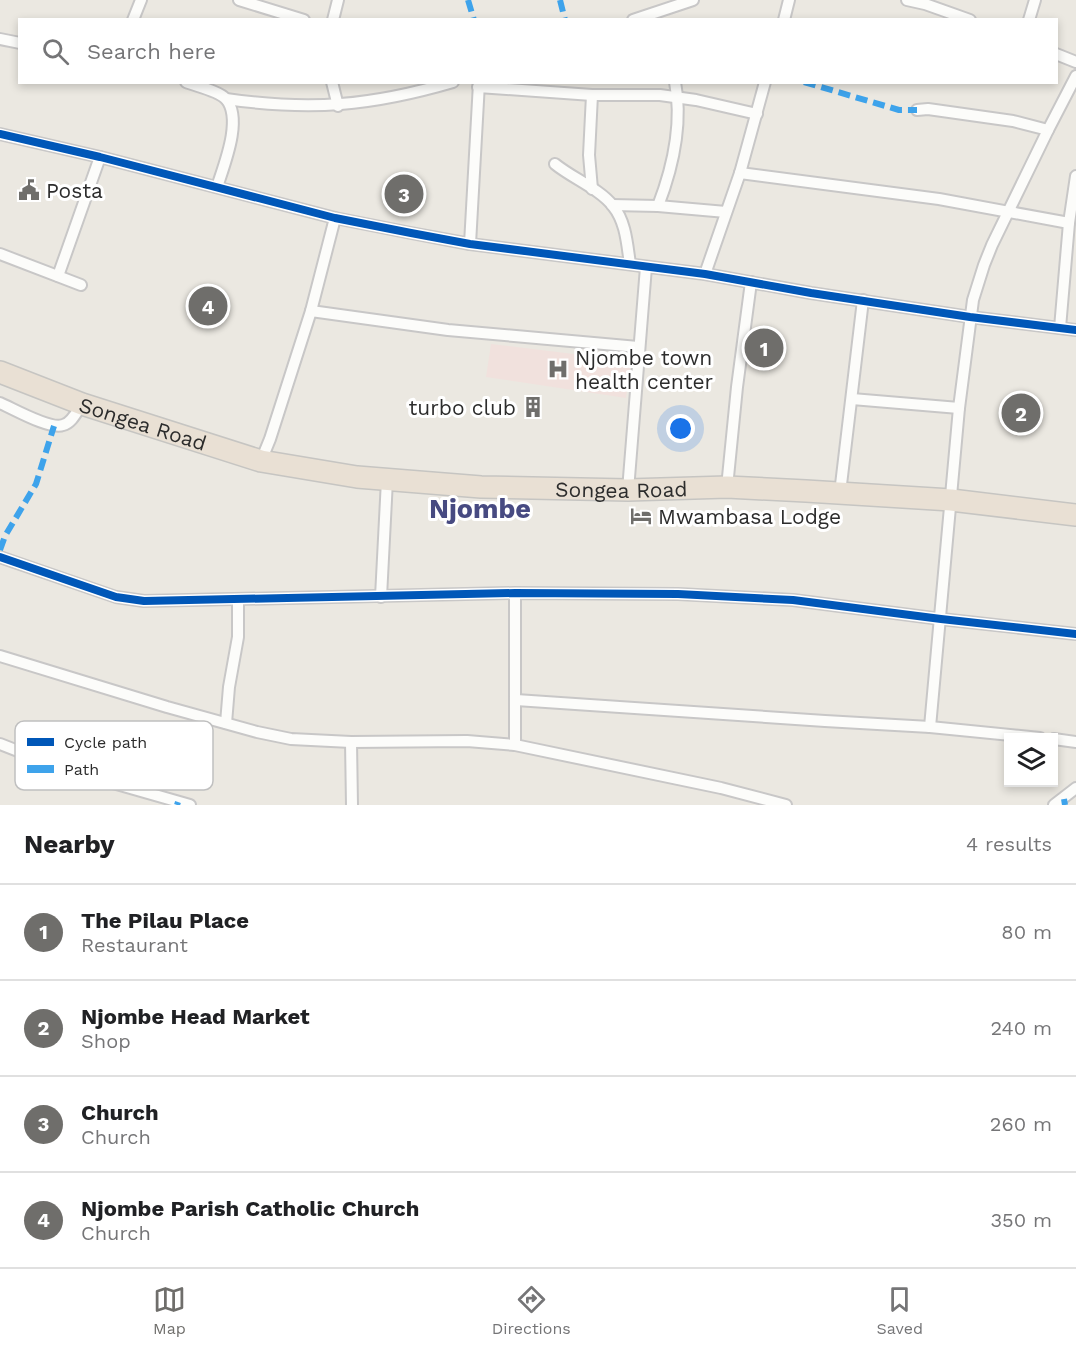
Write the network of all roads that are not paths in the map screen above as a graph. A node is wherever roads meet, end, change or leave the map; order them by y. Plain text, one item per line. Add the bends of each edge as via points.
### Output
1 (141, 0) edge
2 (239, 0) edge
3 (338, 0) edge
4 (693, 0) edge
5 (789, 0) edge
6 (907, 0) edge
7 (1035, 0) edge
8 (665, 14) edge
9 (134, 18) edge
10 (298, 18) edge
11 (334, 18) edge
12 (644, 18) edge
13 (784, 18) edge
14 (964, 18) edge
15 (1030, 18) edge
16 (0, 39) edge
17 (18, 43) edge
18 (1058, 55) edge
19 (1076, 62) edge
20 (1076, 76) edge
21 (192, 84) edge
22 (333, 84) edge
23 (446, 84) edge
24 (675, 84) edge
25 (764, 84) edge
26 (479, 85) edge
27 (592, 95) junction
28 (677, 97) junction
29 (226, 99) junction
30 (338, 106) junction
31 (917, 110) dead end
32 (757, 114) junction
33 (1048, 130) junction
34 (1, 137) edge
35 (100, 157) junction
36 (555, 165) dead end
37 (740, 172) junction
38 (1076, 176) edge
39 (217, 187) junction
40 (592, 189) junction
41 (612, 205) junction
42 (658, 206) junction
43 (726, 212) junction
44 (1008, 212) junction
45 (335, 218) junction
46 (1069, 223) junction
47 (470, 244) junction
48 (0, 254) edge
49 (630, 264) junction
50 (646, 267) junction
51 (705, 274) junction
52 (58, 276) junction
53 (751, 282) junction
54 (81, 285) dead end
55 (863, 300) junction
56 (311, 311) junction
57 (970, 317) junction
58 (1060, 328) junction
59 (1076, 330) edge
60 (638, 347) junction
61 (0, 372) edge
62 (852, 399) junction
63 (0, 403) edge
64 (82, 404) junction
65 (959, 408) junction
66 (261, 460) junction
67 (387, 480) junction
68 (727, 487) junction
69 (628, 490) junction
70 (840, 493) junction
71 (951, 500) junction
72 (1076, 515) edge
73 (0, 557) edge
74 (515, 593) junction
75 (381, 597) junction
76 (238, 599) junction
77 (941, 619) junction
78 (1076, 634) edge
79 (0, 656) edge
80 (516, 700) junction
81 (226, 723) junction
82 (930, 726) junction
83 (1004, 734) edge
84 (1058, 740) edge
85 (351, 742) junction
86 (1076, 742) edge
87 (0, 744) edge
88 (515, 745) junction
89 (15, 750) edge
90 (1076, 788) edge
91 (138, 790) edge
92 (190, 805) edge
93 (351, 805) edge
94 (786, 805) edge
95 (1054, 805) edge

1 - 9 street
2 - 10 street
3 - 11 street
4 - 8 street
5 - 13 street
6 - 14 street
7 - 15 street
8 - 12 street
16 - 17 street
18 - 19 street
20 - 33 street
21 - 29 street
22 - 30 street
23 - 30 street via 386,100
24 - 28 street
25 - 32 street
26 - 27 street
26 - 47 street
27 - 28 street
27 - 40 street
28 - 32 street
28 - 42 street via 673,158
29 - 30 street
29 - 39 street via 233,127
31 - 33 street via 1005,120
32 - 37 street
33 - 44 street
34 - 35 street
35 - 39 street
35 - 52 street
36 - 40 street
37 - 43 street
37 - 44 street
38 - 46 street
39 - 45 street
40 - 41 street
41 - 42 street
41 - 49 street via 626,236
42 - 43 street
43 - 51 street
44 - 46 street
44 - 57 street via 984,265
45 - 47 street
45 - 56 street
46 - 58 street
47 - 49 street
48 - 52 street
49 - 50 street
50 - 51 street
50 - 60 street
51 - 53 street
52 - 54 street
53 - 55 street
53 - 68 street
55 - 57 street
55 - 62 street
56 - 60 street via 448,330
56 - 66 street
57 - 58 street
57 - 65 street
58 - 59 street
60 - 69 street
61 - 64 highway, Songea Road
62 - 65 street
62 - 70 street
63 - 64 street via 54,426 73,418
64 - 66 highway, Songea Road
65 - 71 street
66 - 67 highway, Songea Road
67 - 69 highway, Songea Road via 481,487
67 - 75 street
68 - 69 highway, Songea Road
68 - 70 highway, Songea Road
70 - 71 highway, Songea Road
71 - 72 highway, Songea Road
71 - 77 street
73 - 76 street via 116,597 144,602
74 - 75 street
74 - 77 street via 743,596
74 - 80 street
75 - 76 street
76 - 81 street via 238,637
77 - 78 street
77 - 82 street
79 - 81 street
80 - 82 street
80 - 88 street
81 - 85 street via 291,739
82 - 83 street
84 - 86 street
85 - 88 street via 467,741
85 - 93 street
87 - 89 street
88 - 94 street
90 - 95 street
91 - 92 street

